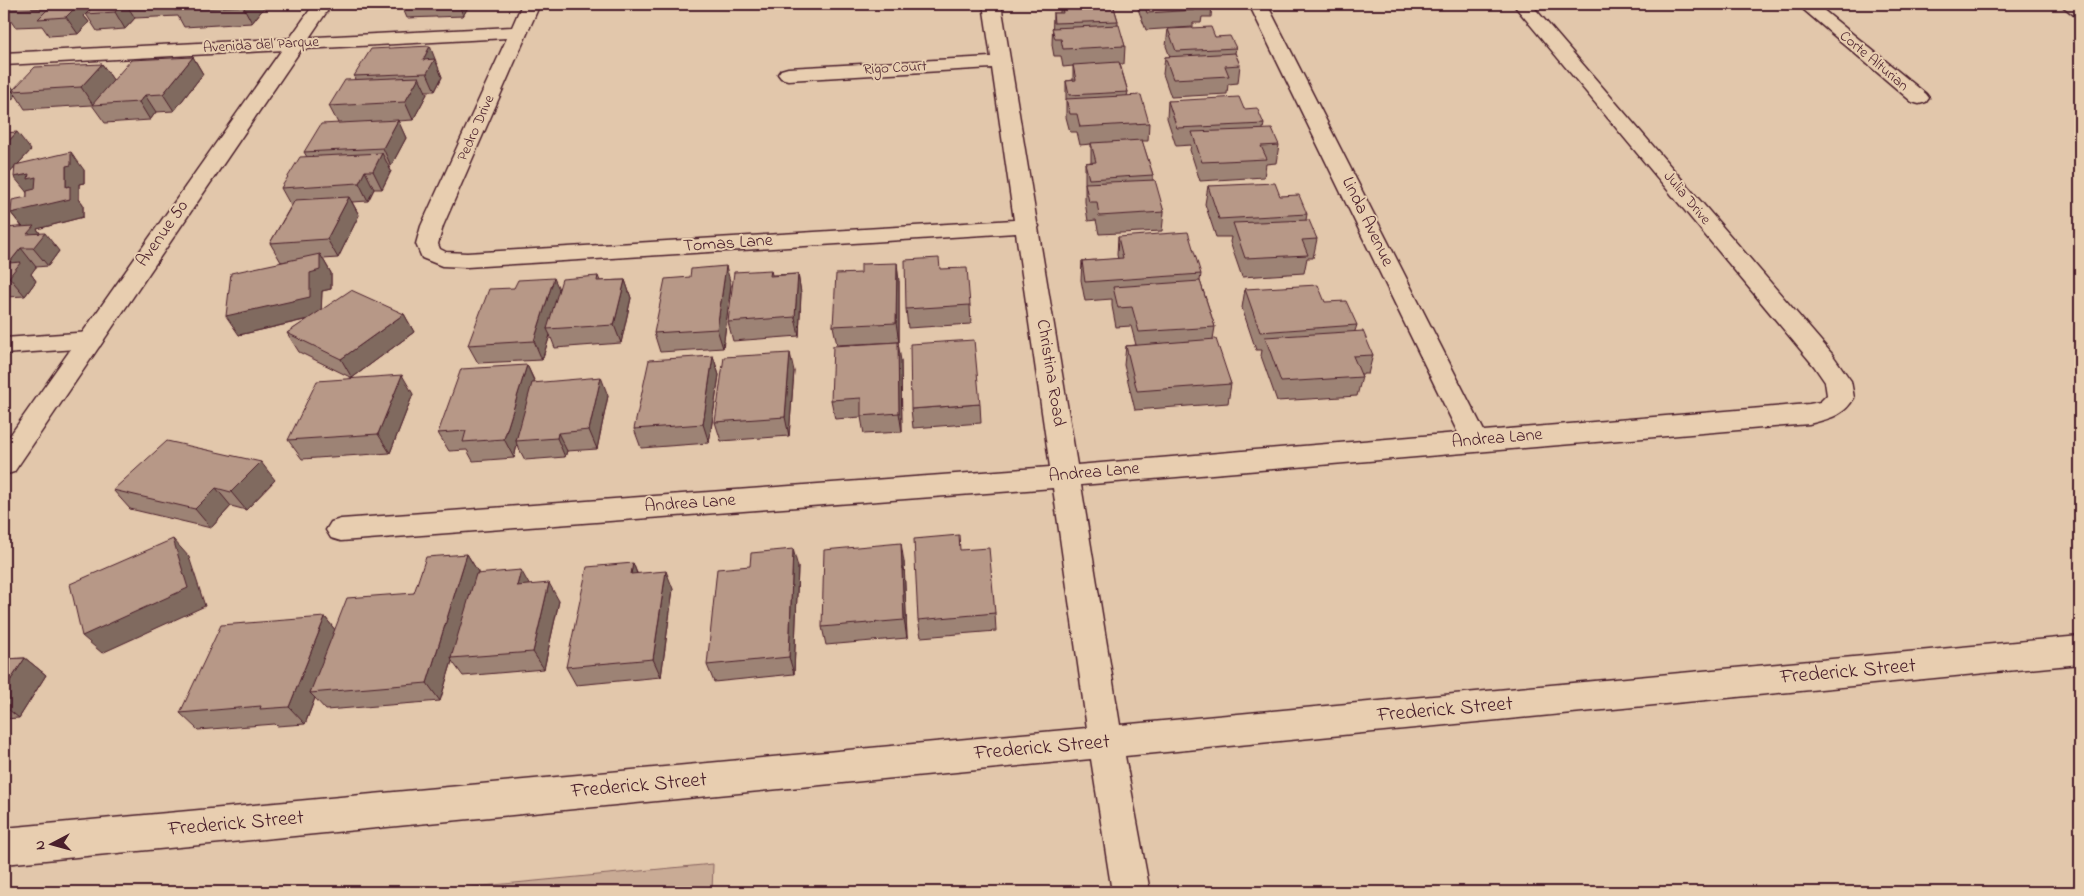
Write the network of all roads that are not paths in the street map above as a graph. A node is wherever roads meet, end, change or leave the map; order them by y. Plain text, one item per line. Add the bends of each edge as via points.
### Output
1 (323, 4) edge
2 (531, 4) edge
3 (992, 4) edge
4 (1258, 4) edge
5 (1522, 4) edge
6 (1806, 4) edge
7 (2069, 4) edge
8 (2080, 11) edge
9 (518, 32) junction
10 (295, 44) junction
11 (4, 59) edge
12 (1002, 62) junction
13 (788, 74) dead end
14 (1919, 98) dead end
15 (1028, 226) junction
16 (430, 253) joint
17 (91, 340) junction
18 (4, 346) edge
19 (1841, 398) joint
20 (1475, 441) junction
21 (4, 465) edge
22 (1066, 476) junction
23 (341, 530) dead end
24 (2080, 650) edge
25 (1106, 742) junction
26 (4, 846) edge
27 (1130, 892) edge

1 - 10 street, Avenue 50
2 - 9 street, Pedro Drive
3 - 12 street, Christina Road
4 - 20 street, Linda Avenue
5 - 19 street, Julia Drive via 1823,360 1838,381
6 - 14 street, Corte Alturian
7 - 8 street
9 - 10 street, Avenida del Parque
9 - 16 street, Pedro Drive via 432,226 427,244
10 - 11 street, Avenida del Parque
10 - 17 street, Avenue 50
12 - 13 street, Rigo Court
12 - 15 street, Christina Road
15 - 16 street, Tomas Lane via 467,260 442,259
15 - 22 street, Christina Road
17 - 18 street
17 - 21 street, Avenue 50
19 - 20 street, Andrea Lane via 1829,409 1809,414
20 - 22 street, Andrea Lane
22 - 23 street, Andrea Lane
22 - 25 street, Christina Road
24 - 25 street, Frederick Street
25 - 26 street, Frederick Street
25 - 27 street, Christina Road

